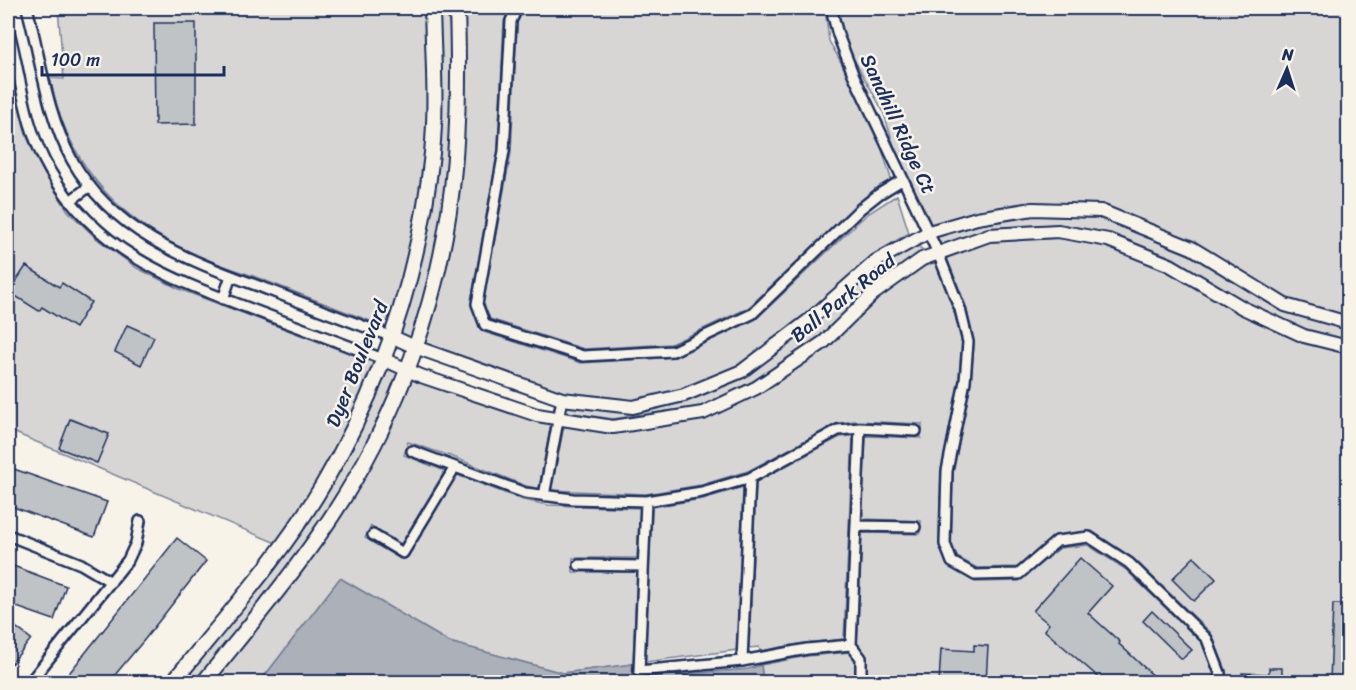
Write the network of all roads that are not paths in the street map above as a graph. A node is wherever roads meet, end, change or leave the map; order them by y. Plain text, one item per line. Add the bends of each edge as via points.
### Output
1 (27, 8) edge
2 (432, 8) edge
3 (452, 8) edge
4 (457, 8) edge
5 (517, 8) edge
6 (831, 8) edge
7 (457, 24) junction
8 (8, 28) edge
9 (902, 180) junction
10 (90, 186) junction
11 (70, 201) junction
12 (929, 232) junction
13 (938, 254) junction
14 (231, 276) junction
15 (223, 298) junction
16 (1348, 323) edge
17 (393, 337) junction
18 (415, 347) junction
19 (1348, 347) edge
20 (383, 359) junction
21 (407, 369) junction
22 (562, 399) junction
23 (559, 418) junction
24 (860, 428) junction
25 (916, 430) dead end
26 (412, 451) dead end
27 (455, 467) junction
28 (750, 478) junction
29 (544, 496) junction
30 (646, 501) junction
31 (140, 521) dead end
32 (856, 526) junction
33 (915, 527) dead end
34 (8, 535) edge
35 (373, 535) dead end
36 (579, 565) dead end
37 (644, 566) junction
38 (111, 582) junction
39 (850, 645) junction
40 (742, 661) junction
41 (30, 682) edge
42 (173, 682) edge
43 (204, 682) edge
44 (861, 682) edge
45 (1219, 682) edge

1 - 10 street, Ball Park Road via 56,125 72,160
2 - 17 main road, Dyer Boulevard via 432,151 411,278
3 - 7 main road
4 - 7 main road
5 - 9 street via 511,21 504,151 477,304 485,325 583,356 672,351 752,314 860,209
6 - 9 street, Sandhill Ridge Ct via 853,74
7 - 18 main road via 456,144 449,210 439,269
8 - 11 street, Ball Park Road via 32,132 49,170
9 - 12 street, Sandhill Ridge Ct
10 - 11 street
10 - 14 street, Ball Park Road via 118,215 152,241
11 - 15 street, Ball Park Road via 101,233 141,262 181,283
12 - 13 street, Sandhill Ridge Ct
12 - 16 street, Ball Park Road via 977,218 1033,209 1101,211 1192,248 1285,305
12 - 22 street, Ball Park Road via 876,261 808,321 742,371 684,396 633,407
13 - 19 street, Ball Park Road via 989,235 1058,231 1108,240 1170,265 1243,308 1304,336
13 - 23 street, Ball Park Road via 922,259 873,294 824,342 756,388 702,412 613,426
13 - 45 street, Sandhill Ridge Ct via 960,309 968,342 965,381 947,471 945,544 952,562 975,575 1019,574 1057,542 1089,537 1129,563 1207,639 1220,673
14 - 15 street
14 - 17 street, Ball Park Road
15 - 20 street, Ball Park Road
17 - 18 street, Ball Park Road
17 - 20 main road, Dyer Boulevard
18 - 21 main road
18 - 22 street, Ball Park Road
20 - 21 street, Ball Park Road
20 - 42 main road, Dyer Boulevard via 356,425 324,485 285,543
21 - 23 street, Ball Park Road via 537,415
21 - 43 main road via 346,494 302,561
22 - 23 street
23 - 29 street
24 - 25 street
24 - 28 street via 838,430
24 - 32 street
26 - 27 street
27 - 29 street via 525,493
27 - 35 street via 403,553
28 - 30 street via 702,492
28 - 40 street
29 - 30 street
30 - 37 street
31 - 38 street via 133,552
32 - 33 street
32 - 39 street
34 - 38 street via 81,564
36 - 37 street
37 - 40 street via 639,671
38 - 41 street
39 - 40 street
39 - 44 street via 861,658

